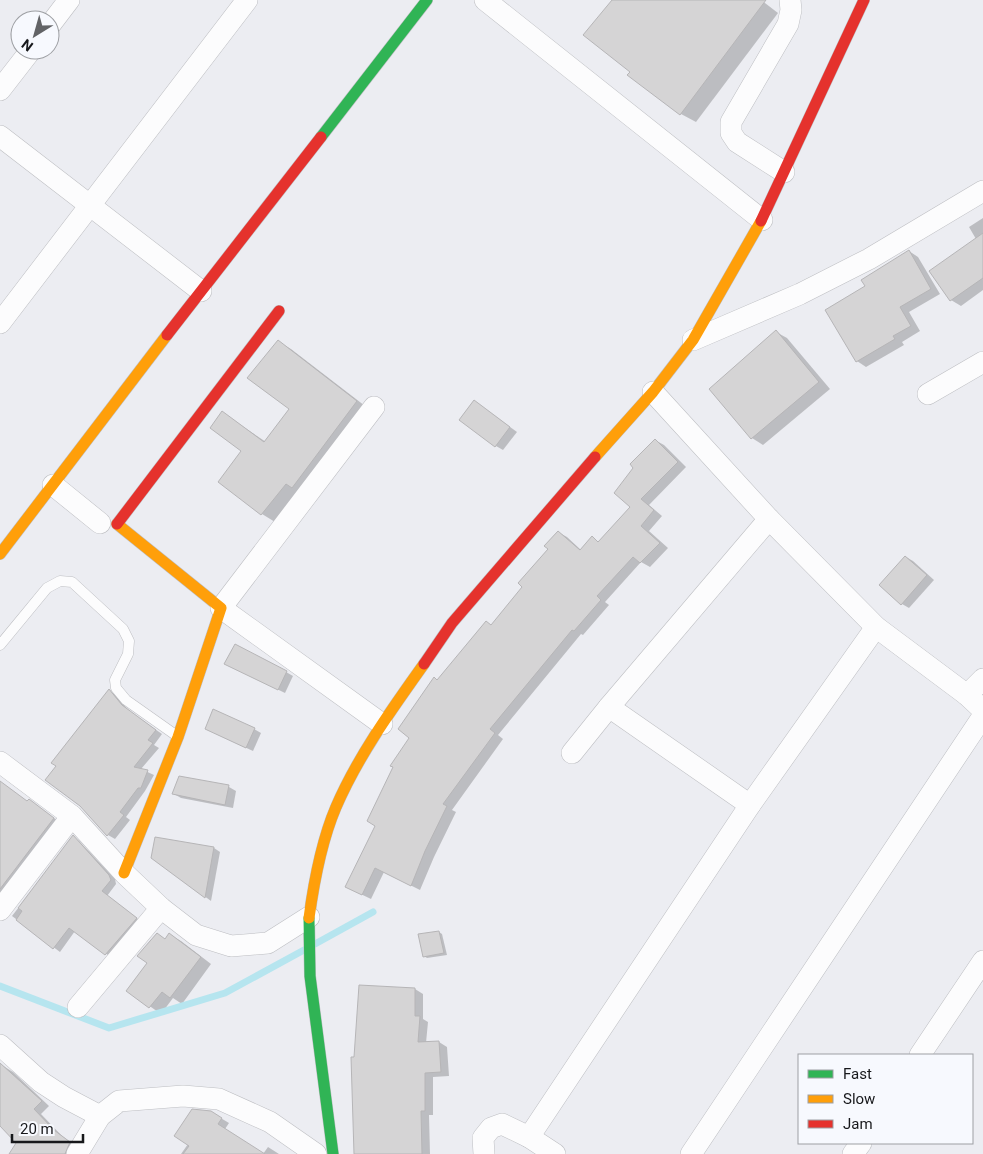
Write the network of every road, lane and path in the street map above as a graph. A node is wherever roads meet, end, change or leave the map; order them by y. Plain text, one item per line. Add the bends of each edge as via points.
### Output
1 (69, 0) edge
2 (247, 0) edge
3 (427, 0) edge
4 (485, 0) edge
5 (790, 0) edge
6 (864, 0) edge
7 (60, 12) edge
8 (22, 60) edge
9 (0, 90) edge
10 (0, 136) edge
11 (784, 172) junction
12 (983, 191) edge
13 (90, 205) junction
14 (762, 220) junction
15 (201, 291) junction
16 (279, 312) dead end
17 (0, 323) edge
18 (693, 340) junction
19 (983, 362) edge
20 (653, 392) junction
21 (928, 394) dead end
22 (374, 406) dead end
23 (53, 485) junction
24 (769, 519) junction
25 (100, 523) dead end
26 (0, 554) edge
27 (222, 608) junction
28 (876, 627) junction
29 (0, 645) edge
30 (983, 679) edge
31 (967, 695) junction
32 (609, 707) junction
33 (983, 710) edge
34 (983, 716) edge
35 (382, 724) junction
36 (178, 737) junction
37 (572, 753) dead end
38 (0, 762) edge
39 (750, 806) junction
40 (72, 816) junction
41 (124, 873) junction
42 (160, 908) junction
43 (0, 910) edge
44 (309, 927) junction
45 (983, 961) edge
46 (78, 1007) dead end
47 (0, 1045) edge
48 (921, 1054) edge
49 (100, 1116) junction
50 (530, 1137) junction
51 (77, 1154) edge
52 (316, 1154) edge
53 (333, 1154) edge
54 (484, 1154) edge
55 (555, 1154) edge
56 (690, 1154) edge

1 - 7 street
2 - 13 street
3 - 15 street
4 - 14 street
5 - 11 street via 788,24 731,122 731,133 737,142
6 - 11 street
8 - 9 street
10 - 13 street
11 - 14 street
12 - 18 street via 869,259 800,294
13 - 15 street
13 - 17 street
14 - 18 street
15 - 23 street
16 - 27 street via 117,524
18 - 20 street
19 - 21 street
20 - 24 street
20 - 35 street via 452,623
22 - 27 street
23 - 25 street
23 - 26 street
24 - 28 street
24 - 32 street
27 - 35 street
27 - 36 street
28 - 31 street
28 - 39 street
29 - 36 lane via 47,588 60,581 72,582 122,629 129,641 128,654 115,680 116,688 126,700
30 - 31 street
31 - 33 street
32 - 37 street
32 - 39 street
34 - 56 street
35 - 44 street via 336,807 321,851
36 - 41 street
38 - 40 street
39 - 50 street
40 - 41 street
40 - 43 street
41 - 42 street
42 - 44 street via 196,935 231,946 268,943
42 - 46 street
44 - 53 street via 310,976
45 - 48 street
47 - 49 street via 41,1082
49 - 51 street
49 - 52 street via 119,1101 183,1096 219,1099 270,1122
50 - 54 street via 502,1124 491,1128 483,1138
50 - 55 street

